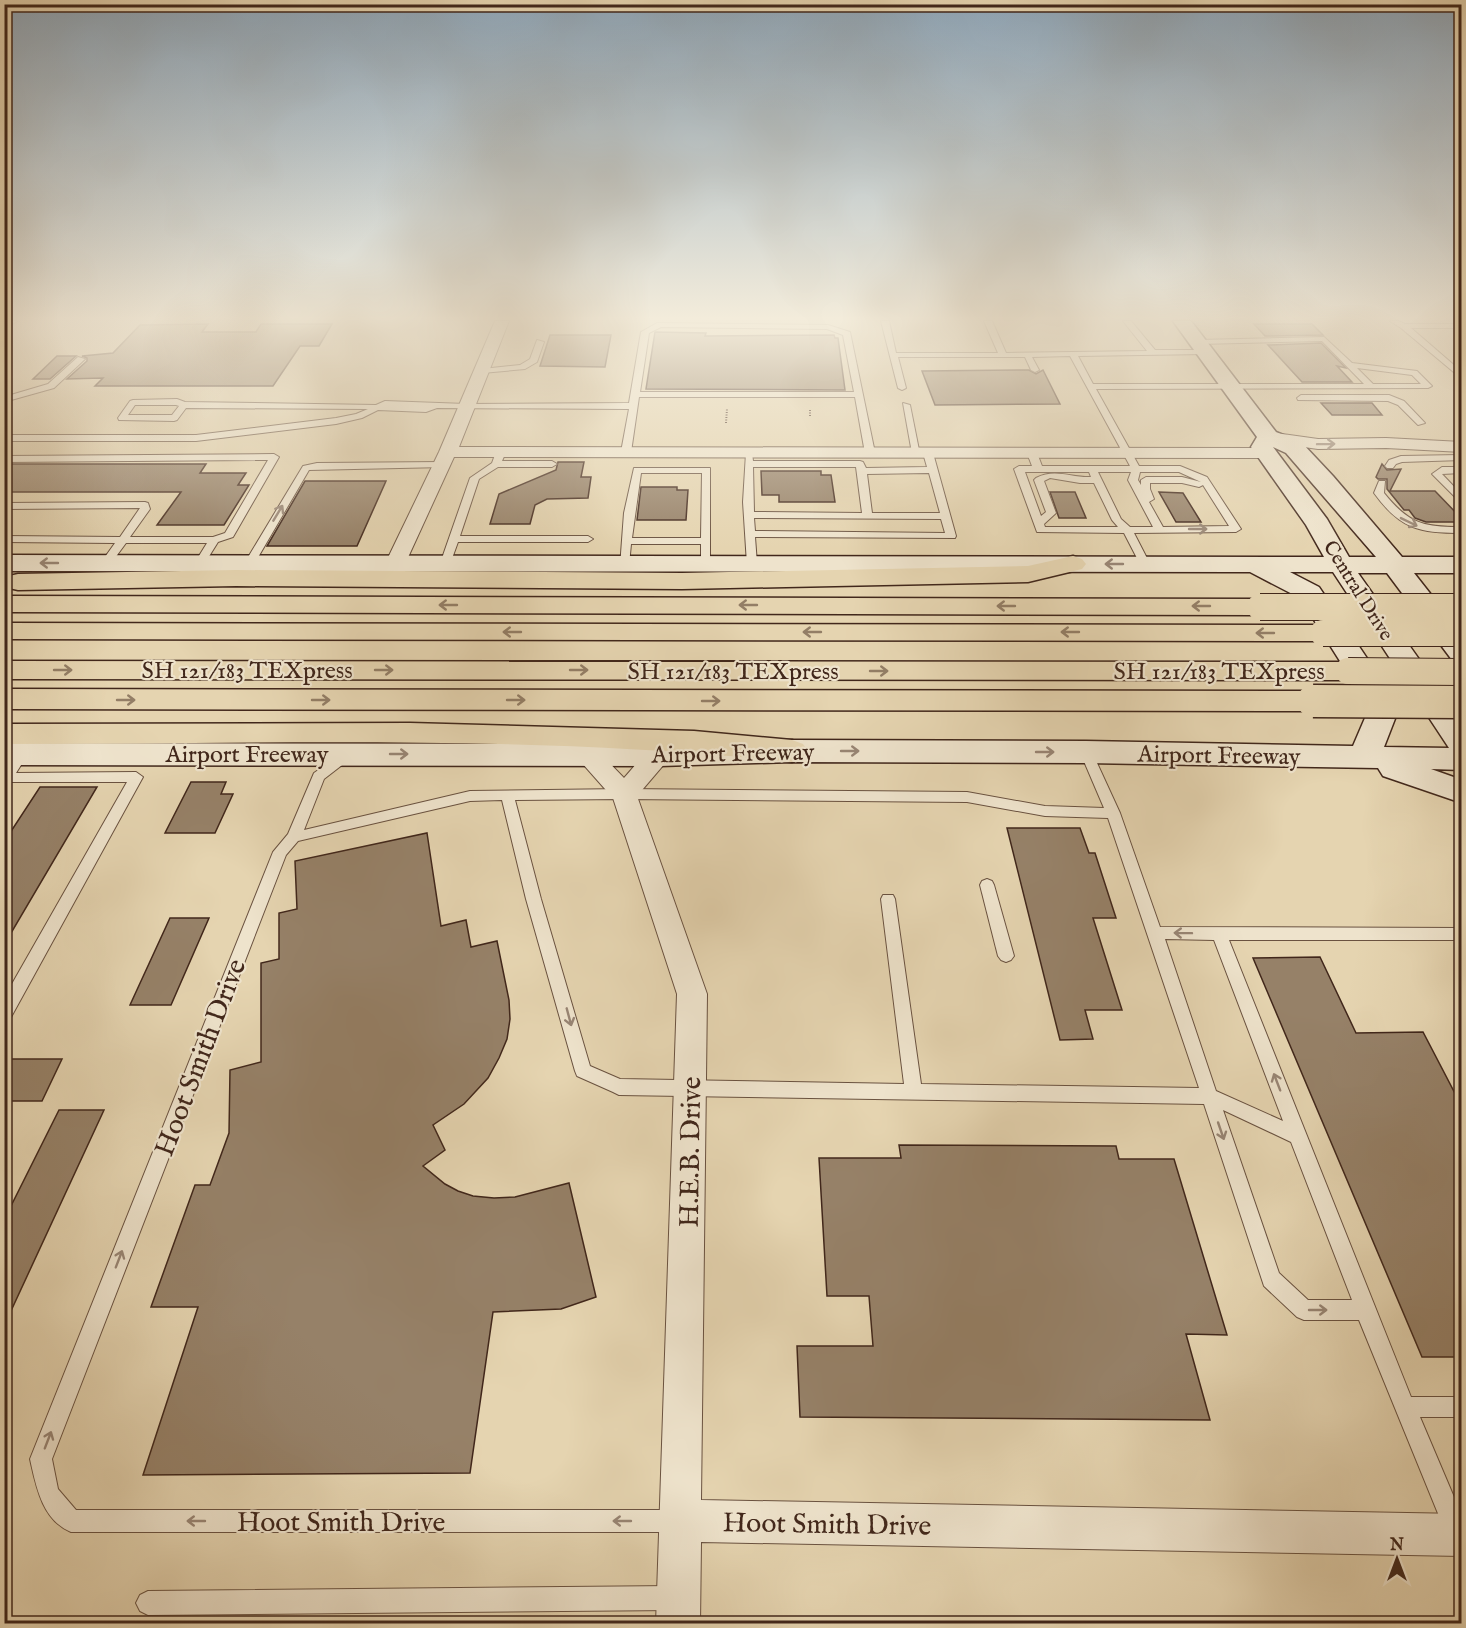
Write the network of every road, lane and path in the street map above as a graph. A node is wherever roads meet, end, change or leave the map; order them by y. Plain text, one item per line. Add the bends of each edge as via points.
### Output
1 (470, 397) edge
2 (635, 397) edge
3 (860, 397) edge
4 (1096, 397) edge
5 (1239, 397) edge
6 (1301, 398) dead end
7 (184, 405) junction
8 (906, 405) dead end
9 (378, 406) junction
10 (633, 406) junction
11 (466, 407) junction
12 (727, 409) dead end
13 (810, 410) dead end
14 (810, 417) dead end
15 (726, 423) dead end
16 (1421, 423) dead end
17 (4, 438) edge
18 (1268, 445) junction
19 (626, 452) junction
20 (708, 452) junction
21 (870, 453) junction
22 (922, 453) junction
23 (1459, 456) edge
24 (445, 458) junction
25 (499, 458) junction
26 (749, 458) junction
27 (4, 459) edge
28 (1035, 461) junction
29 (1132, 461) junction
30 (552, 464) dead end
31 (1390, 466) dead end
32 (1092, 468) junction
33 (707, 470) junction
34 (933, 470) junction
35 (862, 471) junction
36 (1039, 480) junction
37 (1054, 480) dead end
38 (1067, 480) dead end
39 (1079, 480) junction
40 (1098, 480) junction
41 (1382, 483) dead end
42 (1209, 488) junction
43 (1461, 501) edge
44 (4, 506) edge
45 (749, 516) junction
46 (867, 516) junction
47 (946, 516) junction
48 (1039, 522) junction
49 (1157, 524) junction
50 (1361, 524) junction
51 (1127, 530) junction
52 (1461, 530) edge
53 (750, 534) junction
54 (4, 539) edge
55 (454, 539) junction
56 (588, 539) dead end
57 (123, 540) junction
58 (214, 540) junction
59 (706, 552) junction
60 (625, 553) junction
61 (1461, 562) edge
62 (4, 563) edge
63 (105, 564) junction
64 (199, 564) junction
65 (249, 564) junction
66 (395, 564) junction
67 (445, 564) junction
68 (752, 564) junction
69 (1073, 564) junction
70 (1145, 564) junction
71 (1249, 564) junction
72 (1341, 564) junction
73 (1393, 564) junction
74 (1461, 578) edge
75 (4, 583) edge
76 (1461, 597) edge
77 (4, 604) edge
78 (1461, 607) edge
79 (4, 631) edge
80 (1461, 633) edge
81 (1461, 654) edge
82 (4, 670) edge
83 (1461, 672) edge
84 (4, 699) edge
85 (1461, 702) edge
86 (1461, 744) edge
87 (792, 751) junction
88 (1086, 752) junction
89 (352, 754) junction
90 (586, 754) junction
91 (660, 755) junction
92 (1364, 758) junction
93 (1461, 759) edge
94 (8, 760) edge
95 (1461, 792) edge
96 (624, 794) junction
97 (507, 795) junction
98 (1113, 813) junction
99 (294, 837) junction
100 (987, 885) dead end
101 (888, 898) dead end
102 (1155, 933) junction
103 (1219, 934) junction
104 (1461, 934) edge
105 (1006, 956) dead end
106 (4, 1014) edge
107 (691, 1089) junction
108 (912, 1090) junction
109 (1210, 1096) junction
110 (1299, 1136) junction
111 (1365, 1310) junction
112 (1405, 1407) junction
113 (1461, 1407) edge
114 (680, 1521) junction
115 (1460, 1535) edge
116 (148, 1603) dead end
117 (679, 1611) edge

1 - 11 street
2 - 10 lane
3 - 21 lane
4 - 29 lane
5 - 18 main road, Central Drive
6 - 16 lane via 1389,398 1401,403
7 - 7 lane via 133,403 122,418 174,418
7 - 9 lane
8 - 22 lane
9 - 11 lane
9 - 17 lane via 359,416 336,421 196,438
10 - 11 lane
10 - 19 lane
11 - 24 street
12 - 15 path
13 - 14 path
18 -> 23 street via 1386,443
18 - 29 street
18 - 50 main road, Central Drive via 1312,477 1324,481
18 - 72 main road, Central Drive
19 - 20 street
19 - 25 street
20 - 26 street
20 - 33 lane
21 - 22 street
21 - 26 street
22 - 28 street
22 - 34 lane
23 - 31 lane via 1401,459
23 - 43 lane via 1437,474
24 - 25 street
65 -> 24 lane via 301,472 310,466
24 - 66 street
25 - 30 lane
25 - 55 lane via 475,478
26 - 35 lane via 860,464
26 - 45 lane
27 - 58 lane via 274,457 229,535
28 - 29 street
28 - 32 lane
28 - 48 lane via 1019,469
29 - 32 lane
29 - 42 lane via 1180,469 1203,478
29 - 49 lane via 1133,480
32 - 40 lane
33 - 59 lane
33 - 60 lane via 637,470
34 - 35 lane
34 - 47 lane
35 - 46 lane
36 - 37 lane
36 - 39 lane via 1047,475 1065,475
36 - 48 lane via 1051,513
38 - 39 lane
39 - 40 lane
40 - 51 lane via 1117,520
41 -> 52 lane via 1379,492 1409,524 1428,530
42 - 49 lane via 1194,481 1146,480 1145,489
49 -> 42 lane via 1236,529
44 - 57 lane via 145,506
45 - 46 lane
45 - 53 lane
46 - 47 lane
47 - 53 lane via 951,536
48 - 51 lane via 1041,530
49 - 51 lane
50 - 61 main road
50 - 73 main road, Central Drive
51 - 70 lane
53 - 68 lane
54 - 57 lane
55 - 56 lane
55 - 67 lane
57 - 58 lane
57 - 63 lane
58 - 64 lane
59 - 60 main road
59 - 68 main road
60 - 67 main road
61 - 73 main road
63 -> 62 main road
63 - 64 main road
64 - 65 main road
65 - 66 main road
66 - 67 main road
68 - 69 main road
70 -> 69 main road
69 - 75 highway via 1028,574 682,581 225,579
70 - 71 main road
71 - 72 main road
71 - 92 main road via 1311,593 1372,688 1383,711
72 - 73 main road
72 - 86 main road, Central Drive
73 - 81 main road, Central Drive
74 - 76 main road
78 -> 77 highway, bridge
80 -> 79 highway, SH 121/183 TEXpress, bridge
82 -> 83 highway, SH 121/183 TEXpress, bridge
84 -> 85 highway, bridge
87 -> 88 main road, Airport Freeway
87 - 91 main road, Airport Freeway
87 - 94 highway via 694,741 410,734
88 - 92 main road, Airport Freeway
88 - 98 lane
89 -> 90 main road, Airport Freeway
89 - 94 main road, Airport Freeway
89 - 99 lane, Hoot Smith Drive via 319,776
90 - 91 main road, Airport Freeway
90 - 96 street, H.E.B. Drive
91 - 96 street
92 - 93 main road, Airport Freeway
92 - 95 main road
94 - 106 lane via 136,777
96 - 97 lane
96 - 98 lane via 967,797 1045,811
96 - 107 street, H.E.B. Drive via 692,994
97 - 99 lane via 470,796
97 -> 107 lane via 583,1071 619,1087
98 - 102 lane
114 -> 99 lane, Hoot Smith Drive via 71,1521 48,1494 41,1459 280,852
100 - 105 lane
101 - 108 lane
103 -> 102 lane
102 - 109 lane
103 - 104 lane
110 -> 103 lane
107 - 108 lane
107 - 114 street, H.E.B. Drive
108 - 109 lane
109 - 110 lane
109 -> 111 lane via 1271,1279 1304,1310
110 - 111 lane
111 - 112 lane
112 - 113 lane
112 - 115 lane
114 - 115 street, Hoot Smith Drive
114 - 117 street, H.E.B. Drive
116 - 117 lane

